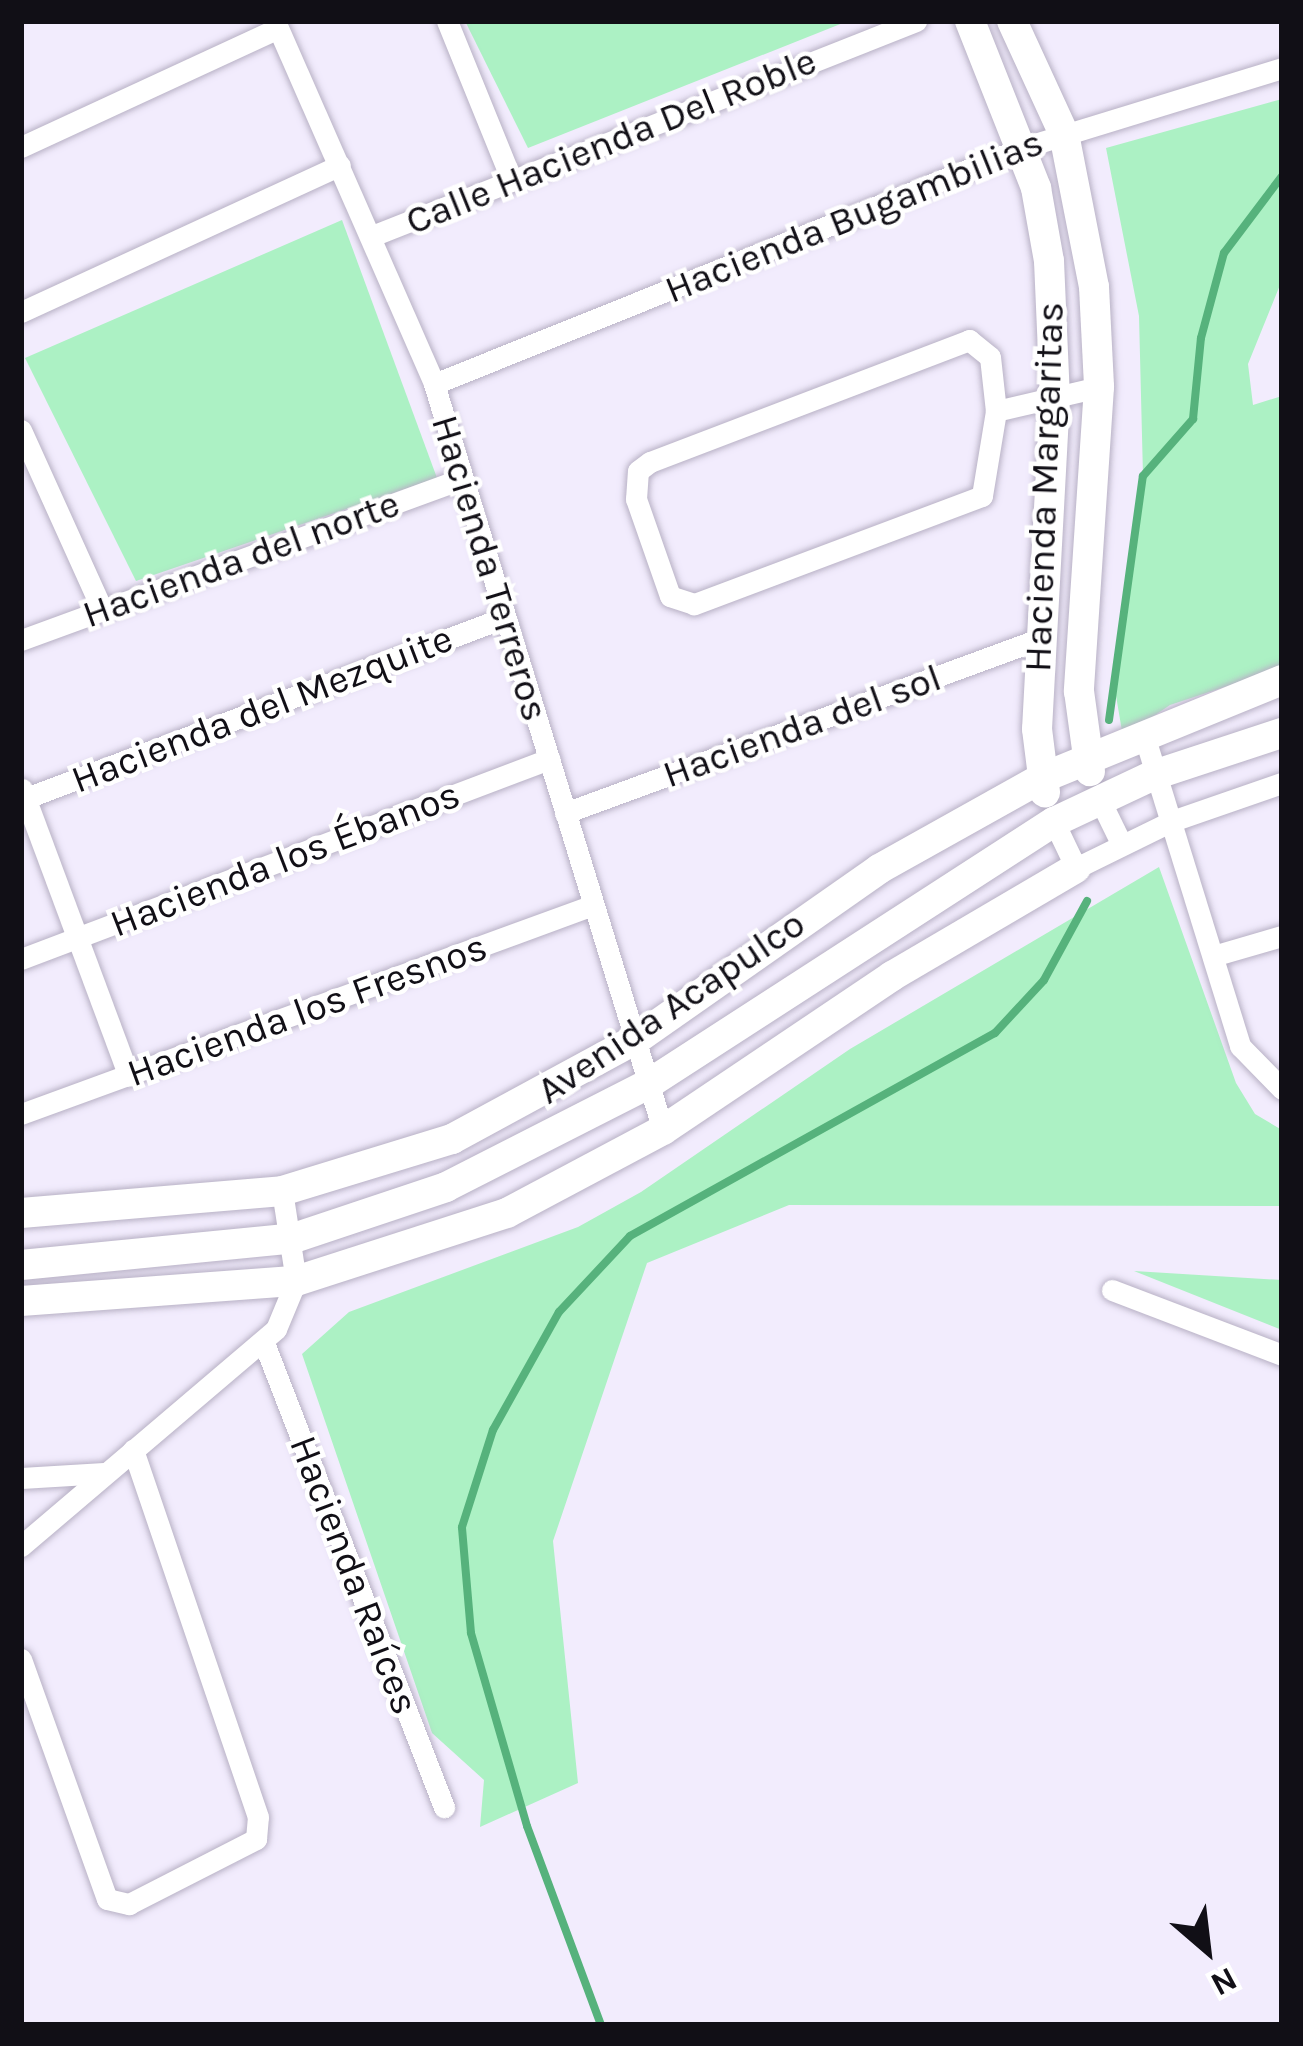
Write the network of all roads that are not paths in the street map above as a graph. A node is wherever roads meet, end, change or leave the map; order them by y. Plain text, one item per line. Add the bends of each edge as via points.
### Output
1 (447, 21) edge
2 (916, 21) edge
3 (970, 21) edge
4 (1012, 21) edge
5 (276, 25) edge
6 (1282, 68) edge
7 (1064, 134) junction
8 (21, 148) edge
9 (1022, 148) junction
10 (340, 165) junction
11 (511, 176) junction
12 (372, 236) junction
13 (21, 312) edge
14 (434, 384) junction
15 (1099, 387) junction
16 (1055, 397) junction
17 (996, 411) junction
18 (21, 430) edge
19 (462, 479) junction
20 (102, 609) junction
21 (503, 618) junction
22 (1039, 639) junction
23 (21, 640) edge
24 (1282, 680) edge
25 (1143, 732) junction
26 (1282, 733) edge
27 (1085, 757) junction
28 (549, 759) junction
29 (1154, 775) junction
30 (1042, 778) junction
31 (1282, 782) edge
32 (23, 795) edge
33 (1100, 800) junction
34 (565, 813) junction
35 (1172, 821) junction
36 (1054, 822) junction
37 (1121, 843) junction
38 (1076, 868) junction
39 (593, 905) junction
40 (1282, 935) edge
41 (76, 938) junction
42 (1213, 956) junction
43 (21, 959) edge
44 (638, 1038) junction
45 (129, 1076) junction
46 (650, 1083) junction
47 (1277, 1087) edge
48 (21, 1114) edge
49 (662, 1130) junction
50 (282, 1191) junction
51 (21, 1213) edge
52 (294, 1238) junction
53 (21, 1265) edge
54 (296, 1281) junction
55 (1112, 1290) dead end
56 (21, 1301) edge
57 (264, 1343) junction
58 (1282, 1355) edge
59 (133, 1450) junction
60 (104, 1473) junction
61 (21, 1478) edge
62 (21, 1546) edge
63 (21, 1659) edge
64 (444, 1807) dead end

1 - 11 street
2 - 11 street, Calle Hacienda Del Roble
3 - 9 street, Hacienda Margaritas
4 - 7 street, Hacienda Margaritas
5 - 8 street
5 - 10 street, Hacienda Terreros
6 - 7 street, Hacienda Bugambilias
7 - 9 street, Hacienda Bugambilias
7 - 15 street, Hacienda Margaritas via 1089,251
9 - 14 street, Hacienda Bugambilias
9 - 16 street, Hacienda Margaritas via 1048,261
10 - 12 street, Hacienda Terreros
10 - 13 street
11 - 12 street, Calle Hacienda Del Roble
12 - 14 street, Hacienda Terreros
14 - 19 street, Hacienda Terreros
15 - 16 street
15 - 27 street, Hacienda Margaritas via 1079,691
16 - 17 street
16 - 22 street, Hacienda Margaritas
17 - 17 street via 988,480 976,500 694,604 662,585 636,499 638,472 650,461 969,340 990,357
18 - 20 street
19 - 20 street, Hacienda del norte
19 - 21 street, Hacienda Terreros
20 - 23 street, Hacienda del norte
21 - 28 street, Hacienda Terreros
21 - 32 street, Hacienda del Mezquite
22 - 30 street, Hacienda Margaritas
22 - 34 street, Hacienda del sol
24 - 25 street, Avenida Acapulco
25 - 27 street, Avenida Acapulco
25 - 29 street
26 - 29 street
27 - 30 street, Avenida Acapulco
27 - 33 street, Hacienda Margaritas
28 - 34 street, Hacienda Terreros
28 - 41 street, Hacienda los Ébanos
29 - 33 street
29 - 35 street
30 - 36 street, Hacienda Margaritas
30 - 44 street, Avenida Acapulco via 879,868
31 - 35 street
32 - 41 street
33 - 36 street
33 - 37 street, Hacienda Margaritas
34 - 39 street, Hacienda Terreros
35 - 37 street
35 - 42 street
36 - 38 street, Hacienda Margaritas
36 - 46 street, Avenida Acapulco
37 - 38 street
38 - 49 street via 892,976
39 - 44 street, Hacienda Terreros
39 - 45 street, Hacienda los Fresnos
40 - 42 street
41 - 43 street, Hacienda los Ébanos
41 - 45 street
42 - 47 street via 1240,1046
44 - 46 street, Hacienda Terreros
44 - 50 street, Avenida Acapulco via 452,1139
45 - 48 street, Hacienda los Fresnos
46 - 49 street, Hacienda Terreros
46 - 52 street, Avenida Acapulco via 446,1187
49 - 54 street via 491,1220
50 - 51 street, Avenida Acapulco
50 - 52 street
52 - 53 street, Avenida Acapulco
52 - 54 street
54 - 56 street
54 - 57 street
55 - 58 street
57 - 59 street
57 - 64 street, Hacienda Raíces
59 - 60 street
59 - 63 street via 258,1817 256,1839 114,1904 100,1888
60 - 61 street
60 - 62 street

